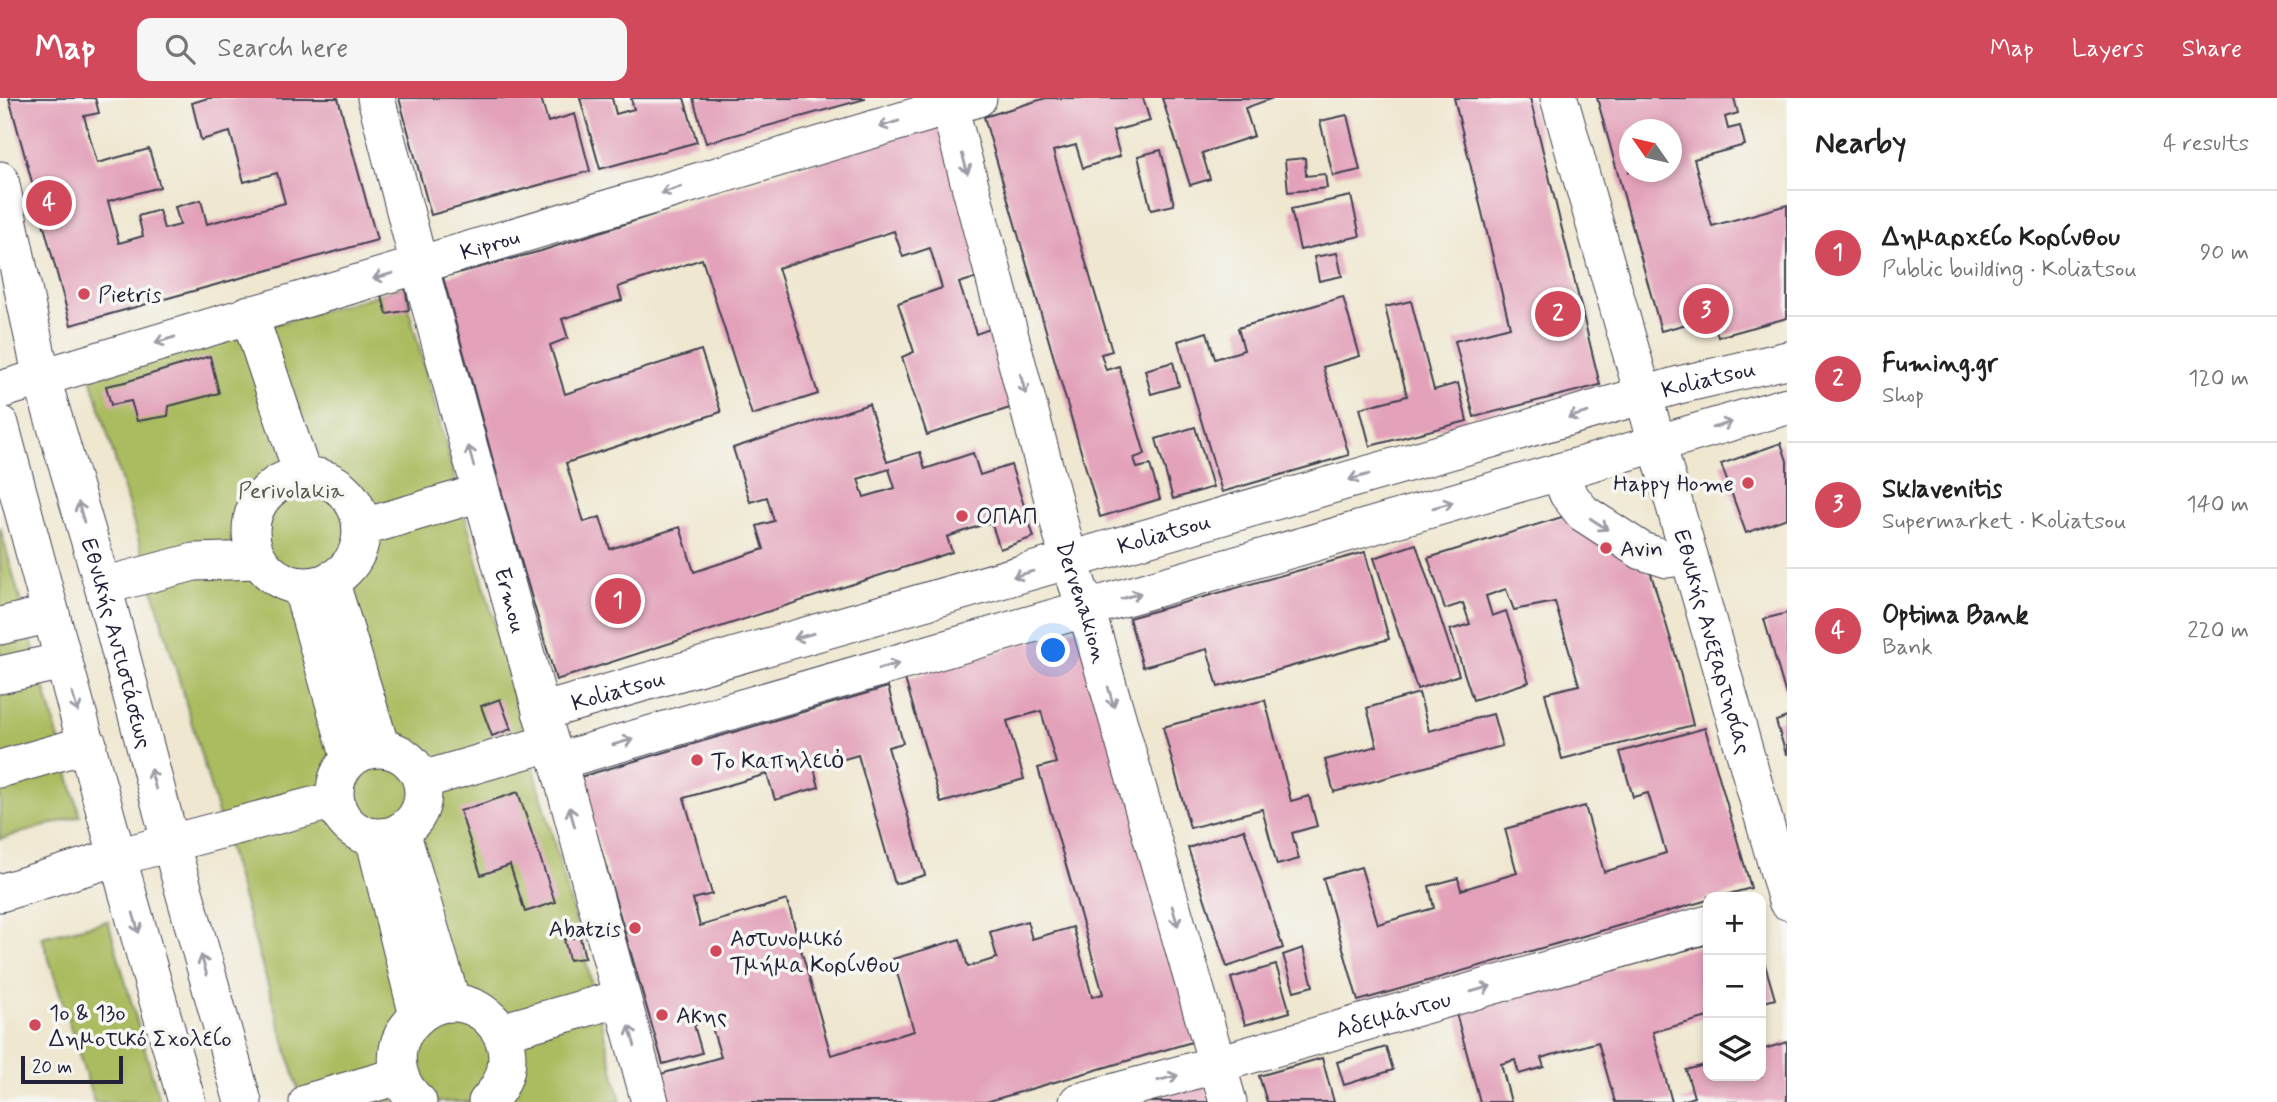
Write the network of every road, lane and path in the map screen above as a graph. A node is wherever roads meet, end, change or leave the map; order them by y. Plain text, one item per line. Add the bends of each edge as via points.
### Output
1 (376, 98) edge
2 (1566, 100) edge
3 (958, 101) edge
4 (0, 180) edge
5 (419, 265) junction
6 (238, 318) junction
7 (1787, 360) edge
8 (42, 379) junction
9 (0, 390) edge
10 (1644, 396) junction
11 (1787, 406) edge
12 (0, 424) edge
13 (1657, 443) junction
14 (1559, 472) junction
15 (291, 479) junction
16 (480, 493) junction
17 (361, 528) junction
18 (13, 529) edge
19 (1689, 556) junction
20 (260, 560) junction
21 (1069, 561) junction
22 (316, 583) junction
23 (103, 586) junction
24 (1086, 609) junction
25 (51, 614) junction
26 (0, 626) edge
27 (63, 661) junction
28 (0, 675) edge
29 (550, 739) junction
30 (88, 744) junction
31 (365, 753) junction
32 (0, 769) edge
33 (422, 780) junction
34 (335, 800) junction
35 (387, 834) junction
36 (171, 845) junction
37 (117, 858) junction
38 (0, 893) edge
39 (1787, 901) edge
40 (1766, 907) edge
41 (1703, 925) edge
42 (621, 998) junction
43 (452, 1003) junction
44 (418, 1016) junction
45 (501, 1032) junction
46 (1218, 1064) junction
47 (408, 1089) edge
48 (187, 1102) edge
49 (243, 1102) edge
50 (308, 1102) edge
51 (487, 1102) edge
52 (650, 1102) edge
53 (1078, 1102) edge
54 (1228, 1102) edge

1 - 5 street, Ermou
2 - 10 street, Εθνικής Ανεξαρτησίας
3 -> 5 street, Kiprou
3 -> 21 street, Dervenakion
4 - 8 street, Εθνικής Αντιστάσεως
5 -> 6 street, Kiprou
16 -> 5 street, Ermou
6 -> 8 street, Kiprou
6 - 15 street
7 - 10 street, Koliatsou
8 - 9 street, Kiprou
23 -> 8 street, Εθνικής Αντιστάσεως
10 - 13 street, Εθνικής Ανεξαρτησίας
10 -> 21 street, Koliatsou
13 -> 11 street, Koliatsou
12 - 18 street
13 - 14 street, Koliatsou
13 - 19 street, Εθνικής Ανεξαρτησίας
14 -> 19 street via 1568,495 1583,513 1642,551 1667,559
24 -> 14 street, Koliatsou
15 - 17 street via 320,477 336,484 358,511
15 - 20 street via 265,494 256,509 251,526
16 - 17 street
16 - 29 street, Ermou
17 - 22 street via 354,559 344,571
18 - 25 street
19 - 39 street, Εθνικής Ανεξαρτησίας
20 - 22 street via 285,582
20 - 23 street via 194,562
21 - 24 street, Dervenakion
21 -> 29 street, Koliatsou
22 - 31 street
36 -> 23 street, Εθνικής Αντιστάσεως
29 -> 24 street, Koliatsou
24 -> 46 street, Dervenakion
25 - 26 street
25 - 27 street
27 - 28 street
27 -> 30 street
29 - 33 street
42 -> 29 street, Ermou
30 - 32 street
30 - 37 street
31 - 33 street via 395,750 416,767
31 - 34 street via 340,770
33 - 35 street via 421,809 413,822
34 - 35 street via 348,825 360,833
34 - 36 street
35 - 43 street
35 - 44 street
36 - 37 street
49 -> 36 street, Εθνικής Αντιστάσεως
37 - 38 street
37 -> 48 street
39 - 40 street
46 -> 41 street, Αδειμάντου
42 - 45 street
52 -> 42 street, Ermou
43 - 44 street
43 - 45 street via 481,1011
44 - 47 street via 399,1043 397,1059
45 - 51 street via 507,1047 506,1071
53 -> 46 street, Αδειμάντου
46 - 54 street, Dervenakion
47 - 50 street

